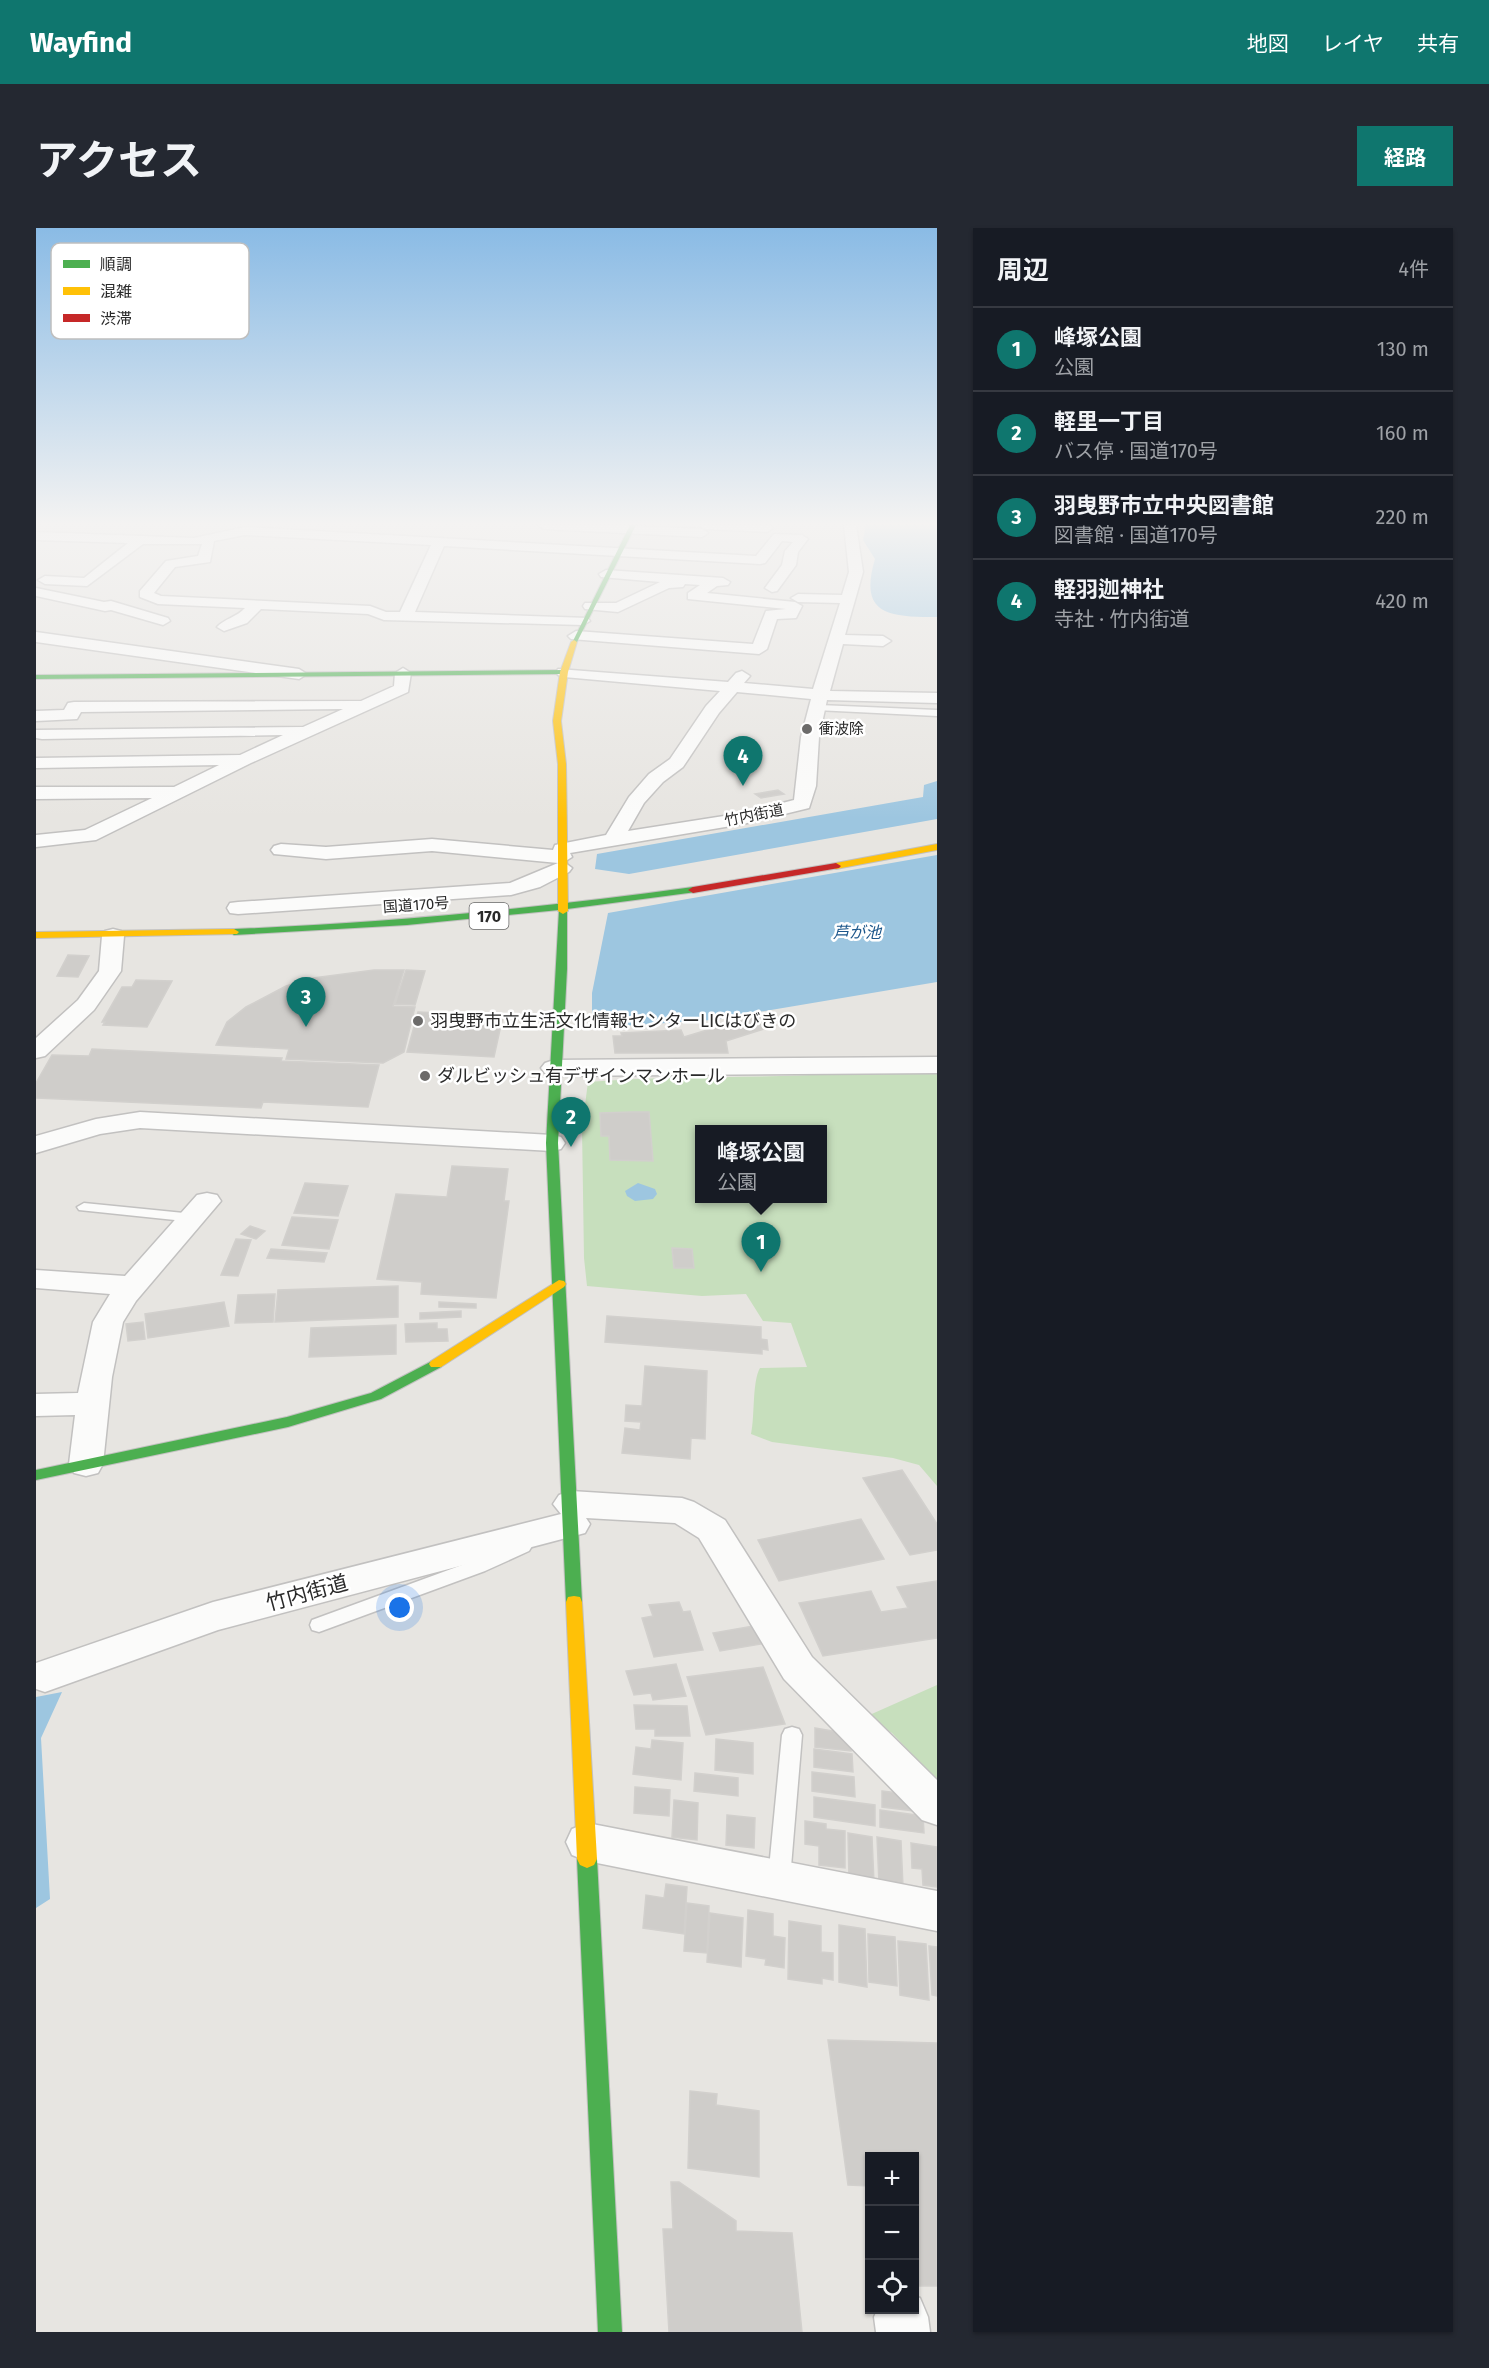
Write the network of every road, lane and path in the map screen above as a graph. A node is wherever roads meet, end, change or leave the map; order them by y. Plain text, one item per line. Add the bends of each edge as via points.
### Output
1 (234, 623) edge
2 (582, 623) edge
3 (768, 623) edge
4 (841, 623) edge
5 (66, 624) dead end
6 (224, 627) dead end
7 (576, 636) junction
8 (40, 637) edge
9 (151, 638) junction
10 (837, 639) junction
11 (883, 641) dead end
12 (106, 648) junction
13 (759, 650) junction
14 (564, 672) junction
15 (403, 673) junction
16 (299, 674) junction
17 (179, 676) junction
18 (36, 677) edge
19 (733, 687) junction
20 (937, 698) edge
21 (820, 701) junction
22 (368, 704) junction
23 (166, 706) junction
24 (937, 713) edge
25 (36, 716) edge
26 (309, 730) junction
27 (156, 732) junction
28 (36, 734) edge
29 (245, 759) junction
30 (146, 761) junction
31 (36, 763) edge
32 (178, 792) junction
33 (36, 793) edge
34 (116, 823) junction
35 (36, 824) edge
36 (937, 835) edge
37 (615, 837) junction
38 (36, 841) edge
39 (937, 847) edge
40 (281, 850) dead end
41 (562, 858) junction
42 (562, 894) junction
43 (238, 908) dead end
44 (563, 909) junction
45 (36, 923) edge
46 (36, 935) edge
47 (113, 936) junction
48 (36, 1051) edge
49 (937, 1065) edge
50 (554, 1068) junction
51 (552, 1143) junction
52 (36, 1145) edge
53 (84, 1207) dead end
54 (200, 1210) joint
55 (36, 1279) edge
56 (559, 1284) junction
57 (134, 1286) junction
58 (93, 1404) junction
59 (36, 1405) edge
60 (86, 1464) junction
61 (36, 1475) edge
62 (572, 1514) junction
63 (320, 1625) dead end
64 (45, 1676) dead end
65 (792, 1736) dead end
66 (937, 1807) edge
67 (586, 1842) junction
68 (779, 1880) junction
69 (937, 1911) edge
70 (610, 2332) edge

1 - 6 street
2 - 7 main road
3 - 13 street
4 - 10 street, 竹内街道
5 - 8 street
7 - 13 street
7 - 14 main road
8 - 12 street
9 - 12 street
9 - 12 street
9 - 16 street
10 - 11 street
10 - 21 street, 竹内街道
13 - 19 street
14 - 15 main road
14 - 19 street via 673,674
14 - 41 main road via 557,721 562,764
15 - 16 main road
15 - 22 street via 402,689
16 - 17 main road
17 - 18 main road
17 - 23 street
19 - 21 street
19 - 37 street via 712,710 677,763 656,778 636,801
20 - 21 street
21 - 24 lane
21 - 37 street, 竹内街道 via 812,725 802,804 660,833
22 - 23 street
22 - 26 street
23 - 25 street via 75,707 71,715
23 - 27 street
26 - 27 street
26 - 29 street
27 - 28 street
27 - 30 street
29 - 30 street
29 - 32 street
30 - 31 street
32 - 33 street
32 - 34 street
34 - 35 street
34 - 38 street via 89,836
36 - 42 main road, 国道170号 / 170 via 770,865
37 - 41 street, 竹内街道
39 - 44 main road, 国道170号 / 170 via 784,876
40 - 41 street via 326,854 432,845
41 - 42 main road
41 - 43 street via 533,883 511,889
42 - 44 main road
42 - 45 main road, 国道170号 / 170 via 301,917
44 - 47 main road, 国道170号 / 170 via 304,930
44 - 50 main road
46 - 47 main road, 国道170号 / 170
47 - 48 street via 110,971 86,1005
49 - 50 street
50 - 51 main road
51 - 52 street via 140,1120 96,1127
51 - 56 main road
53 - 54 lane
54 - 57 street
55 - 57 street
56 - 60 main road via 446,1359 376,1396 288,1422
56 - 62 main road
57 - 58 street via 108,1322
58 - 59 street
58 - 60 street
60 - 61 main road
62 - 63 lane via 478,1566
62 - 64 street, 竹内街道 via 213,1617
62 - 66 street, 竹内街道 via 682,1511 712,1529 798,1668
62 - 67 main road
65 - 68 lane
67 - 68 street
67 - 70 main road
68 - 69 street

